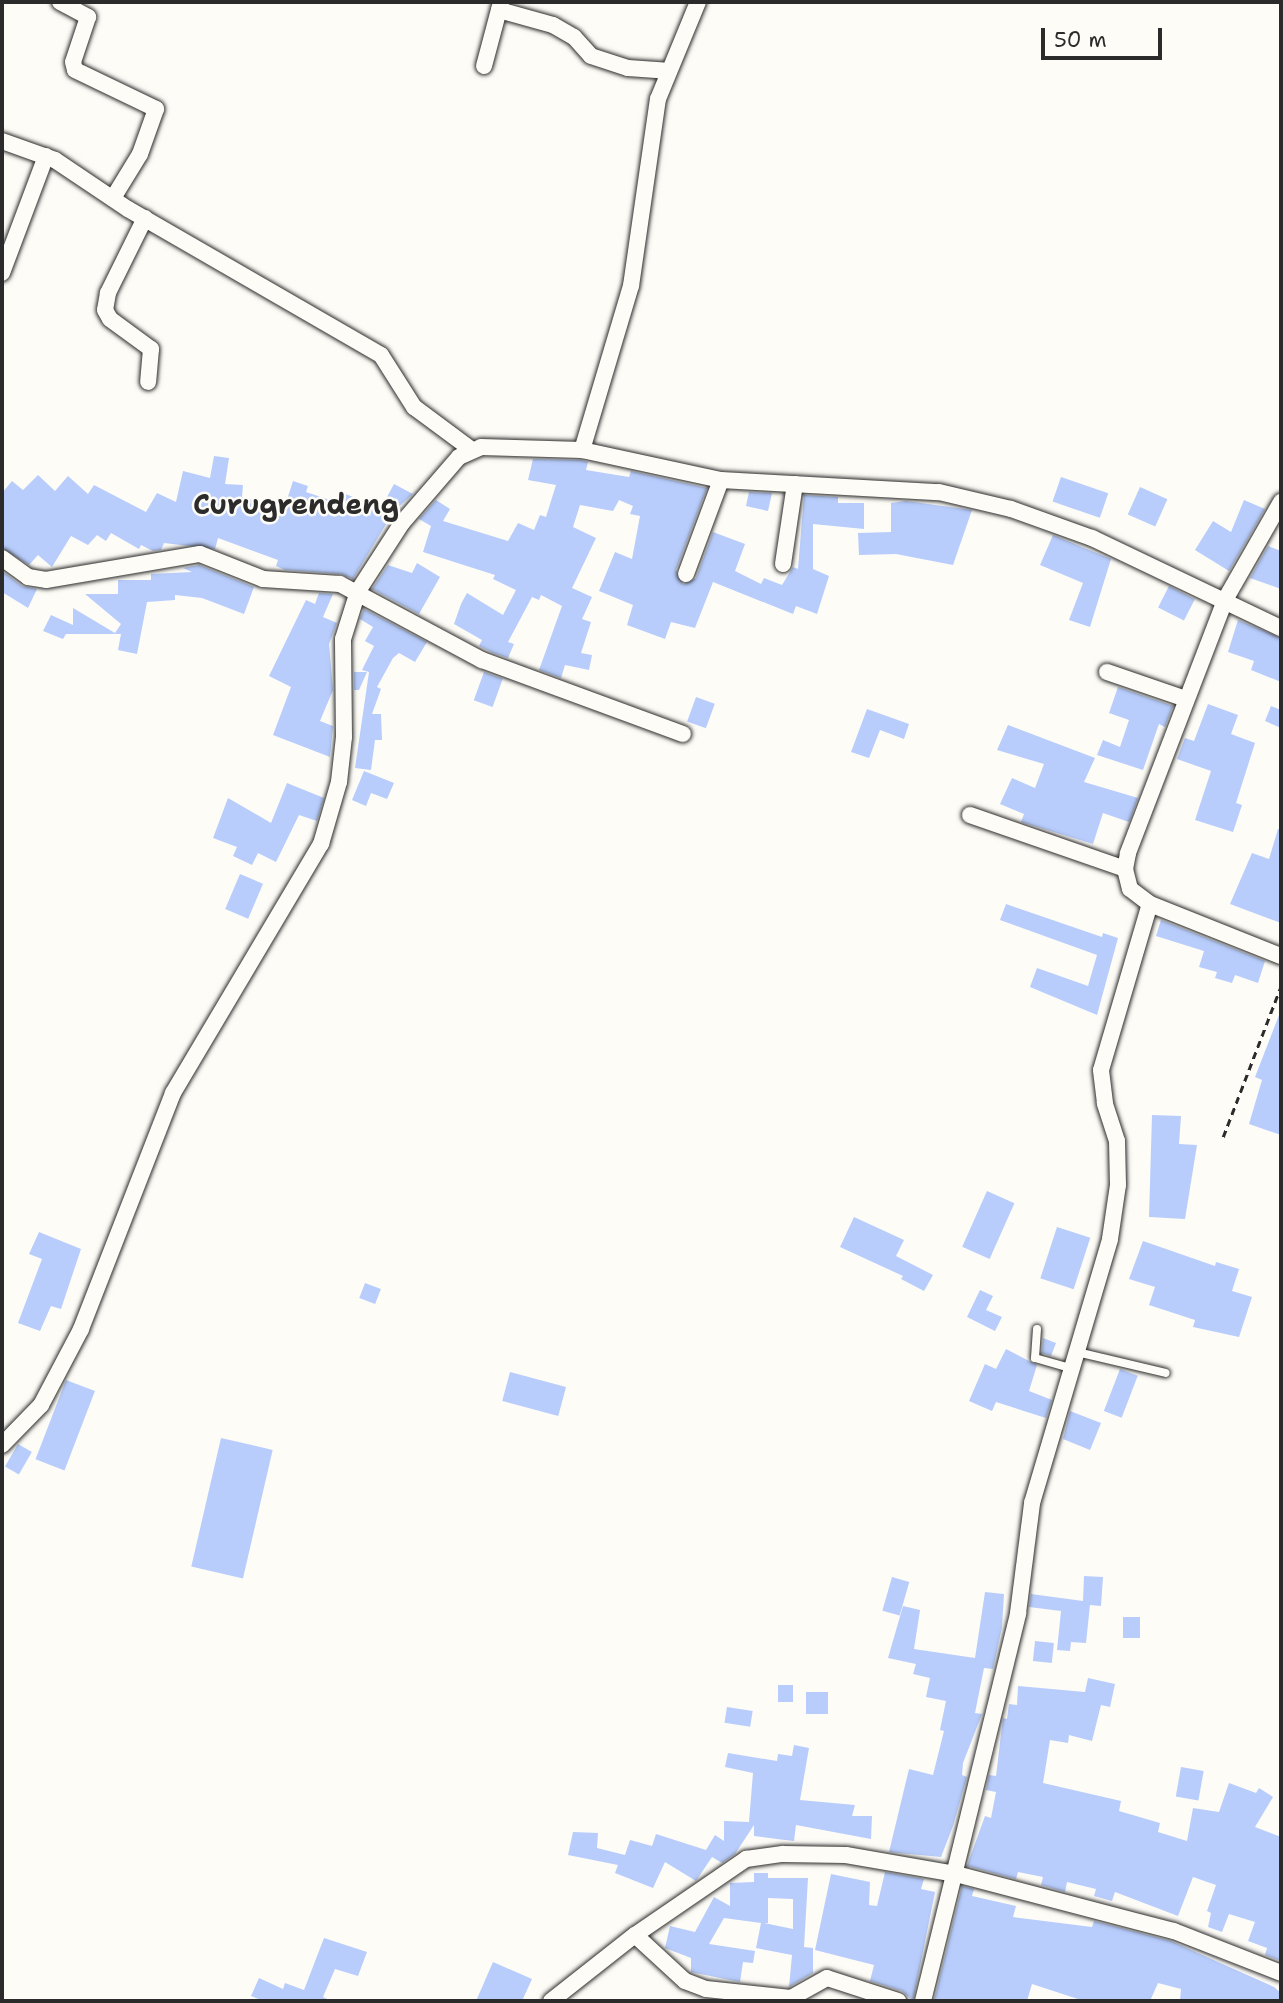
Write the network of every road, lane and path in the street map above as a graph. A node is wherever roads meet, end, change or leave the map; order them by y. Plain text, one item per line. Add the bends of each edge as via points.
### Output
1 (60, 2) edge
2 (698, 2) edge
3 (500, 6) edge
4 (484, 66) dead end
5 (667, 72) junction
6 (2, 141) edge
7 (46, 156) junction
8 (113, 198) junction
9 (145, 218) junction
10 (2, 273) edge
11 (148, 382) dead end
12 (472, 450) junction
13 (582, 450) junction
14 (721, 480) junction
15 (795, 484) junction
16 (1281, 502) edge
17 (1273, 538) edge
18 (2, 558) edge
19 (783, 564) dead end
20 (686, 574) dead end
21 (358, 592) junction
22 (1226, 598) junction
23 (1281, 628) edge
24 (1107, 673) dead end
25 (1186, 699) junction
26 (683, 734) dead end
27 (970, 815) dead end
28 (1125, 869) junction
29 (1150, 904) junction
30 (1281, 956) edge
31 (1281, 986) edge
32 (1223, 1137) dead end
33 (1037, 1329) dead end
34 (1077, 1352) junction
35 (1071, 1368) junction
36 (1166, 1373) dead end
37 (2, 1445) edge
38 (956, 1874) junction
39 (635, 1936) junction
40 (1281, 1973) edge
41 (551, 2001) edge
42 (898, 2001) edge
43 (923, 2001) edge

1 - 8 street via 88,17 73,62 75,70 156,108 140,154
2 - 5 street
3 - 4 street
3 - 5 street via 552,25 574,37 592,56 628,68
5 - 13 street via 658,99 631,286
6 - 7 street
7 - 8 street
7 - 10 street
8 - 9 street
9 - 11 street via 108,293 105,310 110,319 150,348
9 - 12 street via 381,355 414,407
12 - 13 street via 494,446
12 - 21 street via 459,457 402,523
13 - 14 street
14 - 15 street
14 - 20 street
15 - 19 street
15 - 22 street via 939,492 1011,509 1092,538
16 - 17 street
17 - 22 street
18 - 21 street via 28,577 46,580 200,554 263,579 328,582
21 - 26 street via 437,639 494,665
21 - 37 street via 343,639 340,782 321,844 173,1093 81,1329 41,1405
22 - 23 street
22 - 25 street
24 - 25 street
25 - 28 street
27 - 28 street
28 - 29 street via 1130,889
29 - 30 street
29 - 34 street via 1101,1070 1117,1141 1118,1185 1107,1251
31 - 32 path
33 - 35 lane via 1035,1358
34 - 35 street
34 - 36 lane
35 - 38 street via 1032,1503 1018,1613
38 - 39 street via 846,1855 746,1859
38 - 40 street via 1174,1931
38 - 43 street
39 - 41 street
39 - 42 street via 685,1981 706,1989 791,1998 827,1978

